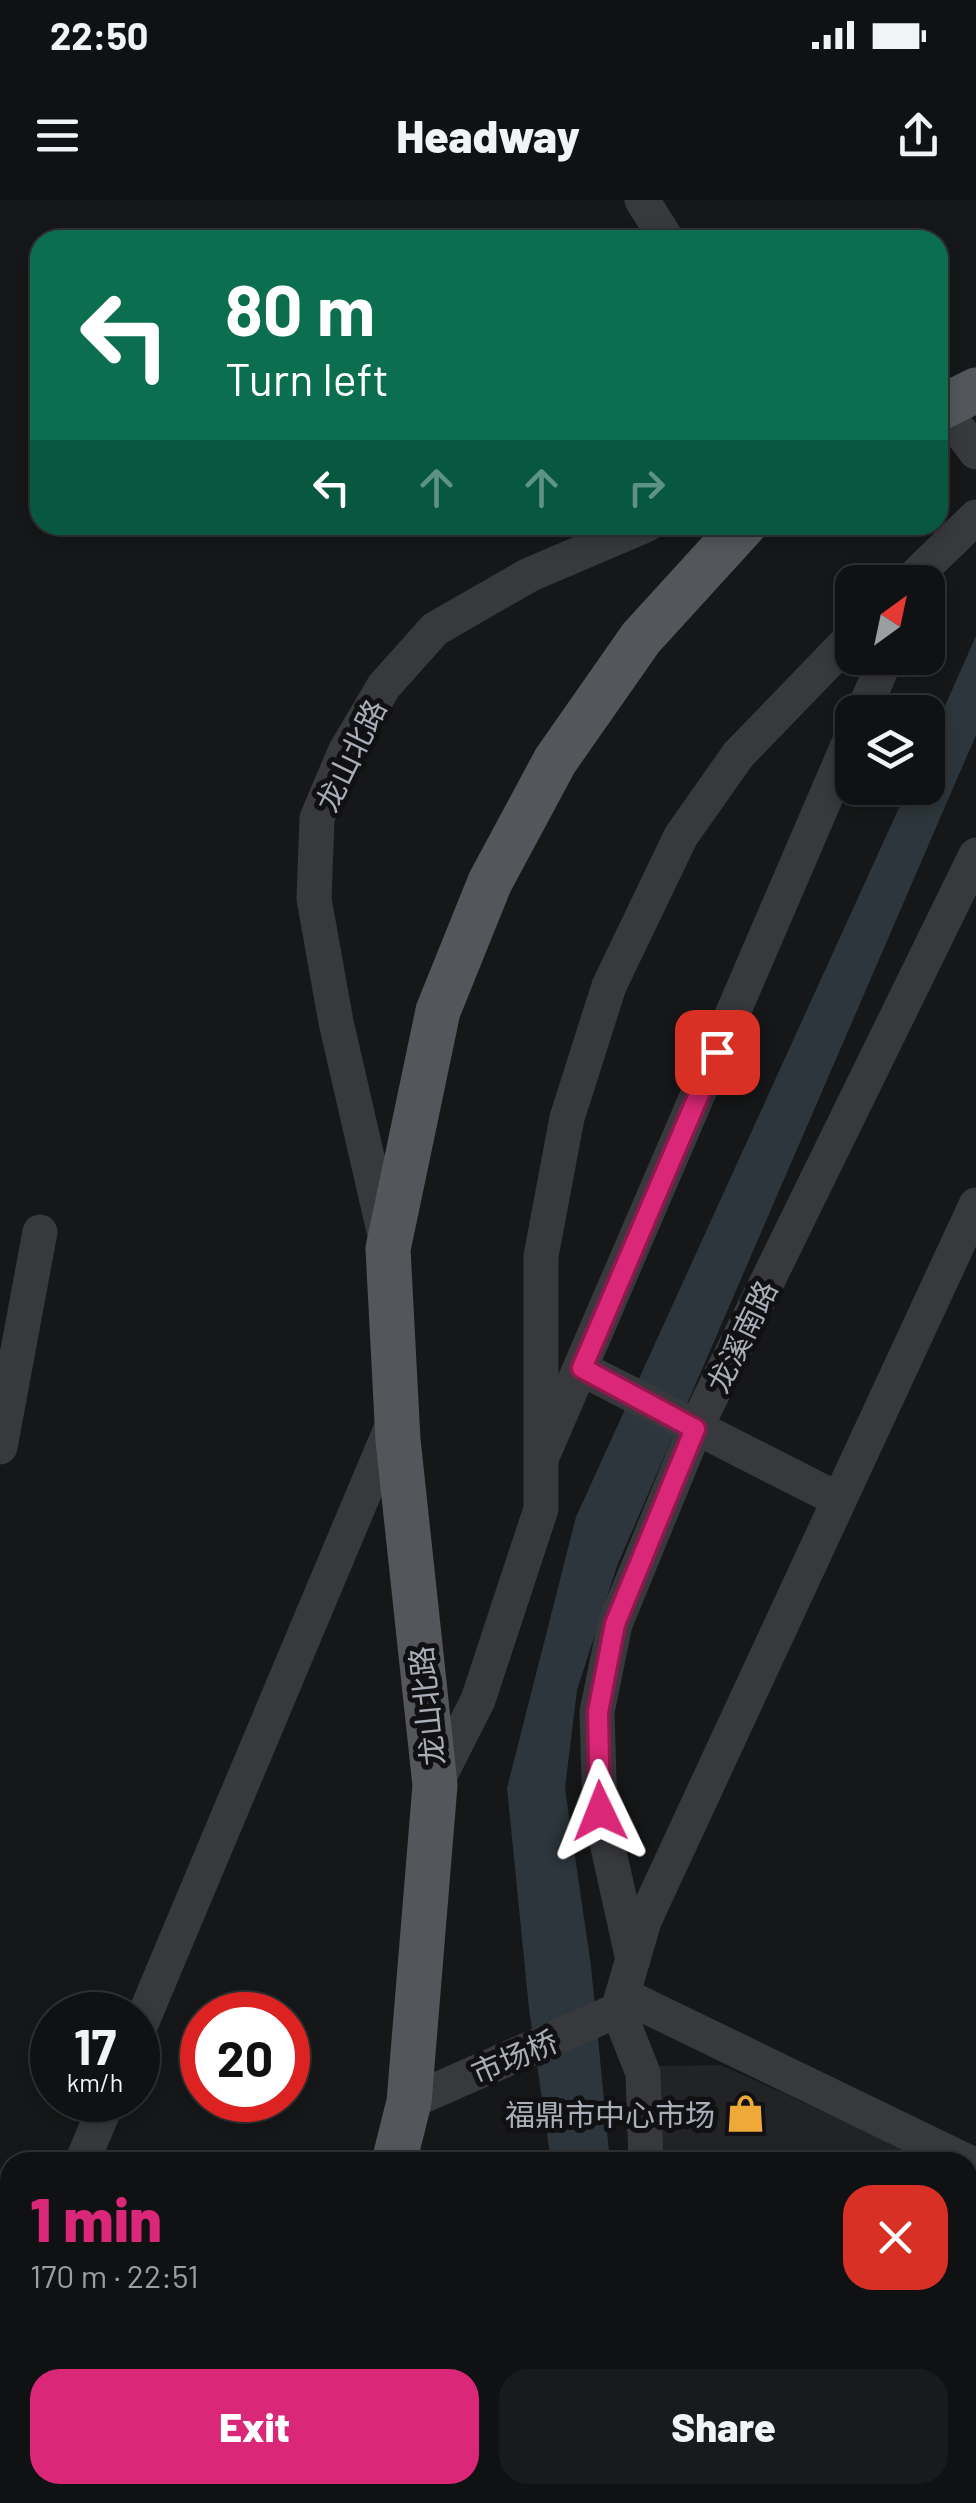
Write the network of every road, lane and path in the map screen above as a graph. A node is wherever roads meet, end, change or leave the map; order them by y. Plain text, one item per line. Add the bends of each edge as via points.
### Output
1 (642, 200) edge
2 (661, 230) edge
3 (952, 402) edge
4 (976, 452) edge
5 (976, 517) edge
6 (623, 535) edge
7 (735, 535) edge
8 (930, 565) edge
9 (835, 655) edge
10 (835, 776) edge
11 (976, 855) edge
12 (976, 1205) edge
13 (40, 1232) dead end
14 (388, 1249) junction
15 (582, 1368) junction
16 (396, 1416) junction
17 (695, 1429) junction
18 (0, 1447) edge
19 (540, 1461) junction
20 (839, 1500) junction
21 (435, 1785) junction
22 (633, 1960) junction
23 (154, 1992) edge
24 (621, 2003) junction
25 (409, 2102) junction
26 (99, 2122) edge
27 (86, 2152) edge
28 (396, 2152) edge
29 (646, 2152) edge
30 (946, 2152) edge

1 - 2 street
3 - 4 street
5 - 8 street
6 - 14 street, 龙山北路 via 529,575 435,629 384,686 316,818 314,899
7 - 14 main road, 龙山北路 via 642,638 555,761 490,882 438,1012
9 - 19 street via 738,756 681,836 609,986 567,1118 541,1256
10 - 15 street
11 - 17 street, 龙溪南路
12 - 20 street, 龙溪南路
13 - 18 street
14 - 16 main road, 龙山北路
15 - 17 street
15 - 19 street
16 - 21 main road, 龙山北路
16 - 23 street
17 - 20 street
17 - 22 street, 龙溪南路 via 615,1624 598,1712 600,1811
19 - 21 street via 541,1509 478,1700
20 - 22 street, 龙溪南路 via 644,1920
21 - 25 main road, 龙山北路
22 - 24 street, 龙溪南路
24 - 25 street, 市场桥
24 - 29 street via 643,2072
24 - 30 street
25 - 28 main road, 龙山北路
26 - 27 street

